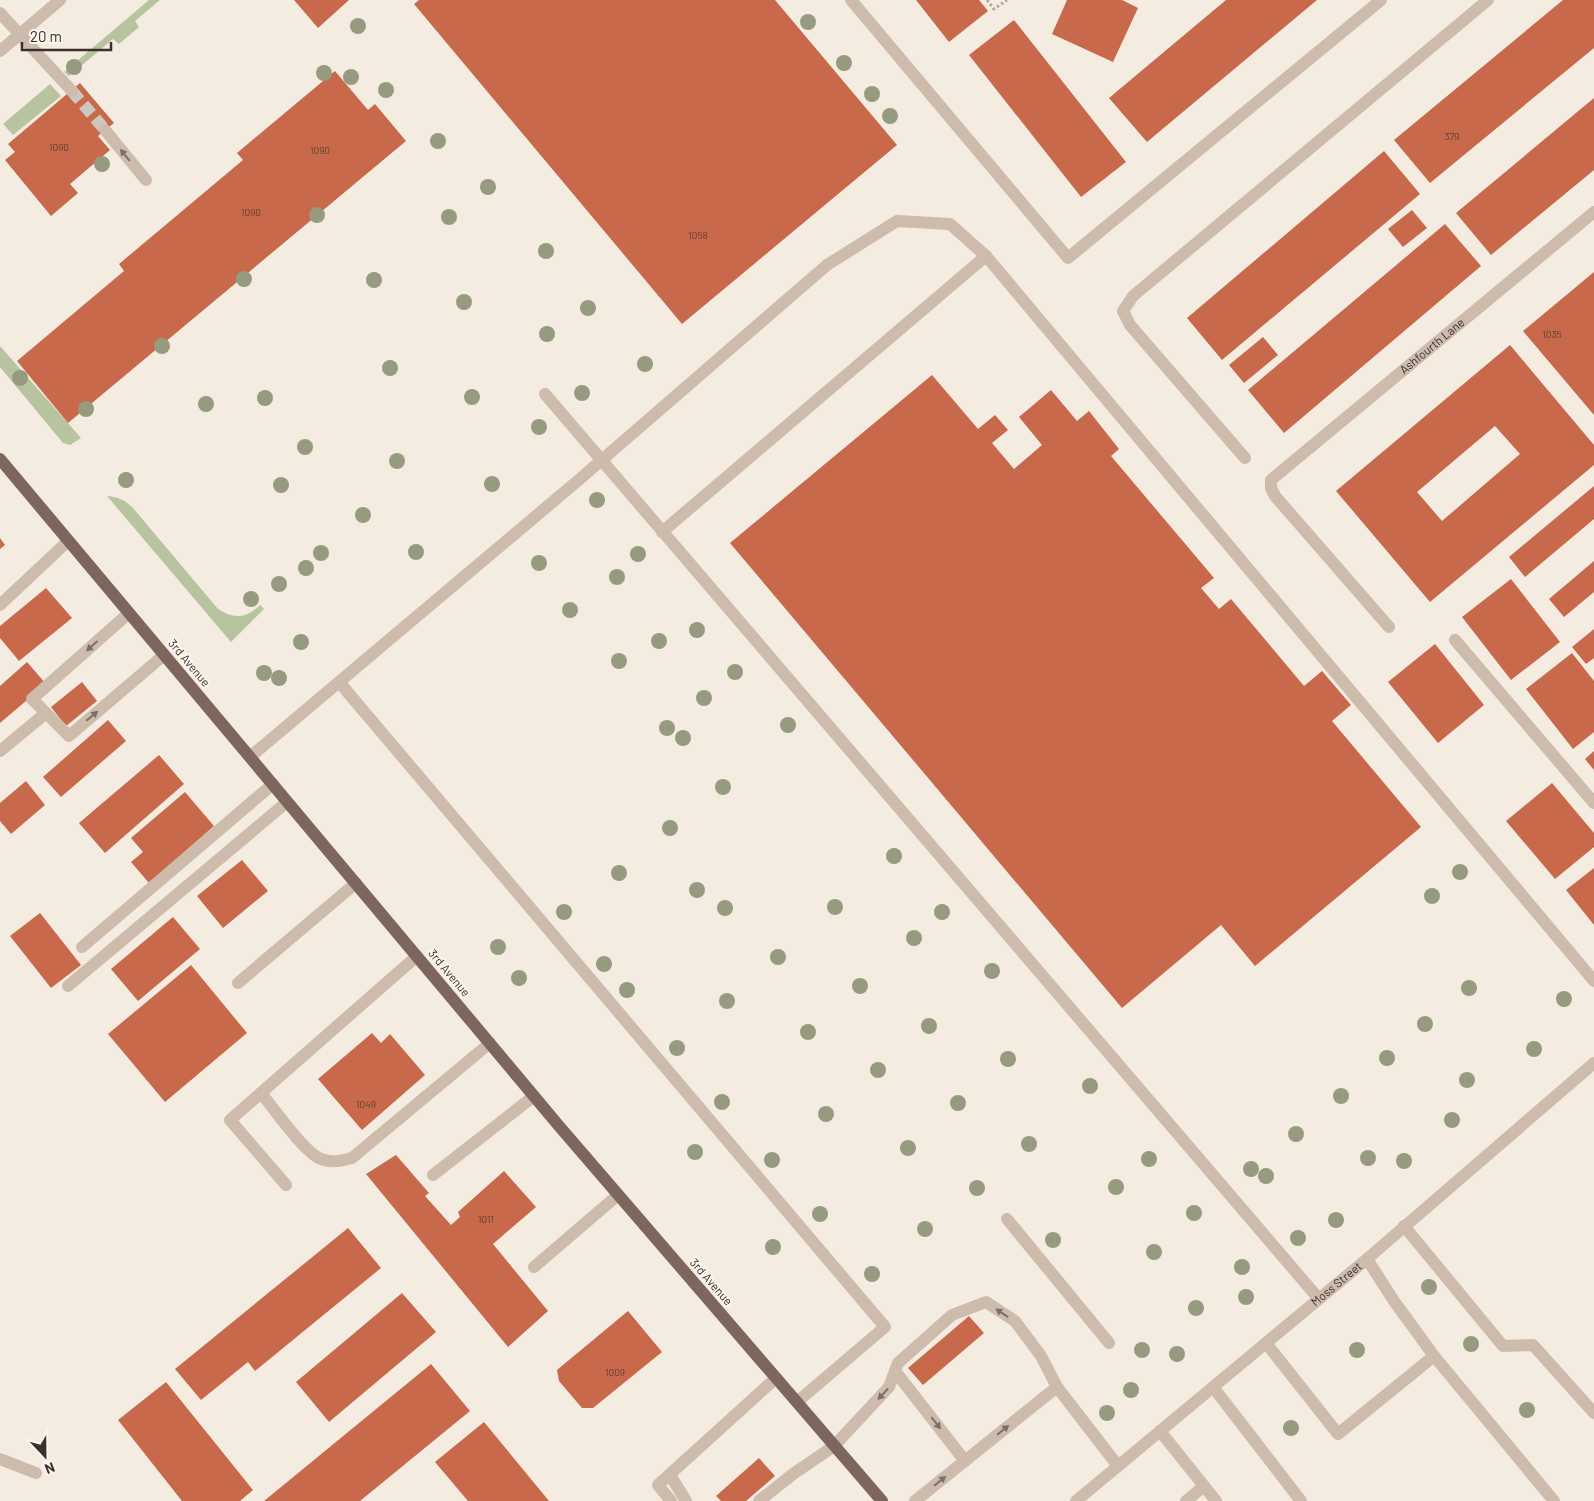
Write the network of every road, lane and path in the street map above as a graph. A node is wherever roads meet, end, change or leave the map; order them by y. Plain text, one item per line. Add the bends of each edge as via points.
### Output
1 (60, 0) edge
2 (851, 0) edge
3 (987, 0) edge
4 (1007, 0) edge
5 (1381, 0) edge
6 (1488, 0) edge
7 (0, 13) edge
8 (20, 34) junction
9 (0, 51) edge
10 (72, 90) tunnel mouth
11 (105, 130) tunnel mouth
12 (146, 180) dead end
13 (1594, 212) edge
14 (986, 256) junction
15 (545, 394) dead end
16 (1245, 458) dead end
17 (0, 459) edge
18 (602, 461) junction
19 (662, 532) junction
20 (68, 541) junction
21 (0, 605) edge
22 (129, 613) junction
23 (1389, 627) dead end
24 (1456, 640) dead end
25 (164, 655) junction
26 (339, 682) junction
27 (46, 713) junction
28 (0, 751) edge
29 (250, 757) junction
30 (273, 784) junction
31 (287, 802) junction
32 (1594, 803) edge
33 (356, 883) junction
34 (82, 946) dead end
35 (417, 956) junction
36 (1594, 982) edge
37 (238, 983) dead end
38 (68, 986) dead end
39 (490, 1044) junction
40 (1594, 1063) edge
41 (261, 1093) junction
42 (534, 1096) junction
43 (433, 1175) dead end
44 (286, 1185) dead end
45 (618, 1195) junction
46 (1007, 1219) dead end
47 (1404, 1226) junction
48 (1367, 1259) junction
49 (534, 1267) dead end
50 (1319, 1299) junction
51 (1109, 1343) dead end
52 (1266, 1343) junction
53 (1434, 1356) junction
54 (895, 1371) junction
55 (776, 1378) junction
56 (1057, 1387) junction
57 (1213, 1387) junction
58 (797, 1402) junction
59 (1594, 1413) edge
60 (1160, 1431) junction
61 (834, 1446) junction
62 (0, 1459) edge
63 (965, 1461) junction
64 (1118, 1466) junction
65 (36, 1473) dead end
66 (670, 1475) junction
67 (1204, 1486) junction
68 (878, 1500) edge
69 (671, 1501) edge
70 (686, 1501) edge
71 (759, 1501) edge
72 (915, 1501) edge
73 (1076, 1501) edge
74 (1186, 1501) edge
75 (1216, 1501) edge
76 (1301, 1501) edge
77 (1554, 1501) edge

1 - 8 street
2 - 5 street via 1068,258
3 - 4 path via 994,9
6 - 16 street via 1132,296 1123,311 1130,325
7 - 8 street
8 - 9 street
8 - 10 street
12 -> 11 street
13 - 23 street, Ashfourth Lane via 1271,480 1275,496
14 - 18 street via 950,224 897,221 827,265
14 - 19 street
14 - 36 street
15 - 18 street
17 - 20 main road, 3rd Avenue
18 - 19 street
18 - 26 street
19 - 50 street
20 - 21 street
20 - 22 main road, 3rd Avenue
22 - 25 main road, 3rd Avenue
22 -> 27 street via 32,699
24 - 32 street
27 -> 25 street via 68,736
25 - 29 main road, 3rd Avenue
26 - 29 street
26 - 58 street via 885,1327
27 - 28 street
29 - 30 main road, 3rd Avenue
30 - 31 main road, 3rd Avenue
30 - 34 street
31 - 33 main road, 3rd Avenue
31 - 38 street
33 - 35 main road, 3rd Avenue
33 - 37 street
35 - 39 main road, 3rd Avenue
35 - 41 street
39 - 41 street via 352,1158 336,1162 320,1159 307,1149
39 - 42 main road, 3rd Avenue
40 - 47 street, Moss Street
41 - 44 street via 230,1120
42 - 43 street
42 - 45 main road, 3rd Avenue
45 - 49 street
45 - 55 main road, 3rd Avenue
46 - 51 street
47 - 48 street, Moss Street
47 - 59 street via 1503,1346 1533,1345
48 - 50 street, Moss Street
48 - 53 street
50 - 52 street, Moss Street
52 - 53 street via 1338,1434
52 - 57 street, Moss Street
53 - 77 street
56 -> 54 street via 1041,1356 1015,1322 986,1302 952,1315 898,1363
54 -> 61 street via 889,1387
54 -> 63 street
55 - 58 main road, 3rd Avenue
55 - 66 street
63 -> 56 street
56 - 64 street
57 - 60 street, Moss Street
57 - 76 street
58 - 61 main road, 3rd Avenue
60 - 64 street, Moss Street
60 - 67 street
61 - 68 main road, 3rd Avenue
61 - 71 street
62 - 65 street
72 -> 63 street
64 - 73 street, Moss Street
66 - 69 street via 658,1485
66 - 70 street
67 - 74 street
67 - 75 street

